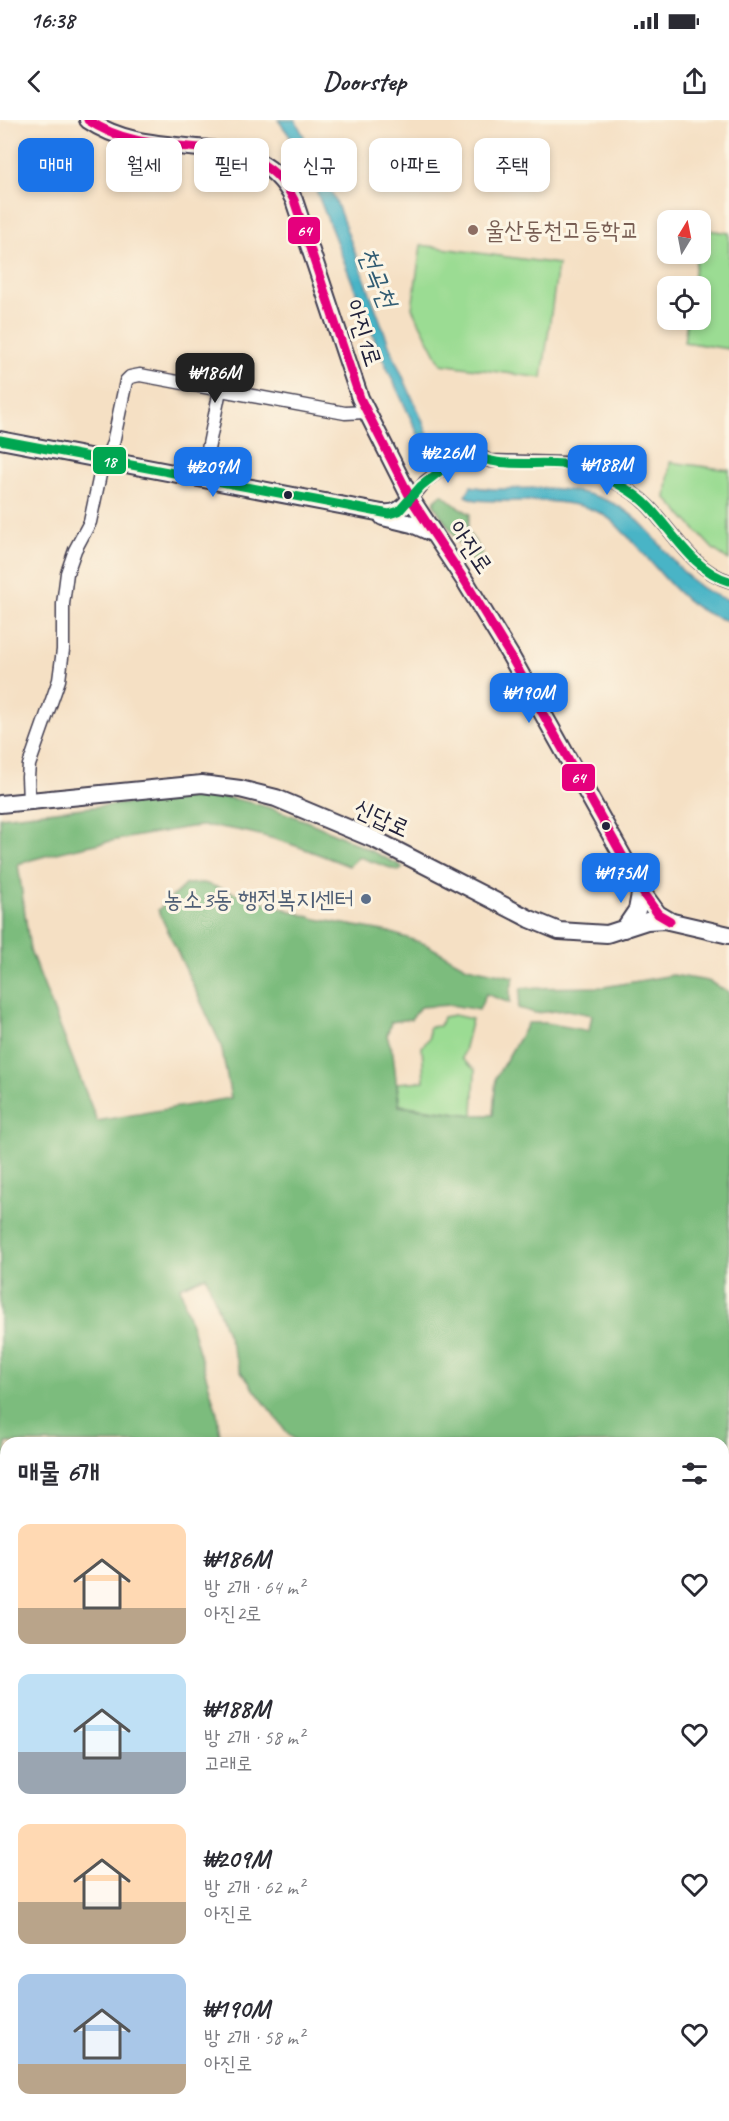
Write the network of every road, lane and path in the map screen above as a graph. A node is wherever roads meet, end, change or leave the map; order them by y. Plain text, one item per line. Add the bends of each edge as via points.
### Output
1 (88, 120) edge
2 (220, 390) junction
3 (367, 412) junction
4 (0, 440) edge
5 (105, 460) junction
6 (202, 479) junction
7 (411, 499) junction
8 (353, 508) junction
9 (433, 533) junction
10 (729, 581) edge
11 (29, 801) junction
12 (0, 804) edge
13 (641, 889) junction
14 (670, 921) junction
15 (624, 929) junction
16 (729, 935) edge

1 - 3 street, 아진1로 via 126,136 234,139 255,146 274,163 289,186
2 - 3 street via 345,413
2 - 5 street via 140,375 130,377 124,385 113,443
2 - 6 street
3 - 7 street, 아진1로
4 - 5 street
5 - 6 street
5 - 11 street via 90,522 67,573 61,667 30,765
6 - 8 street
7 - 8 street via 399,511 389,514
7 - 9 street, 아진로
7 - 10 street via 425,482 466,450 490,461 564,463 591,471 640,498 694,559
8 - 9 street
9 - 13 street, 아진로 via 510,655
11 - 12 street, 신답로
11 - 15 street, 신답로 via 202,784 249,790 376,840 548,927 596,934
13 - 14 street, 아진로 via 658,914
13 - 15 street via 637,910
14 - 15 street, 신답로 via 653,920
14 - 16 street, 신답로

